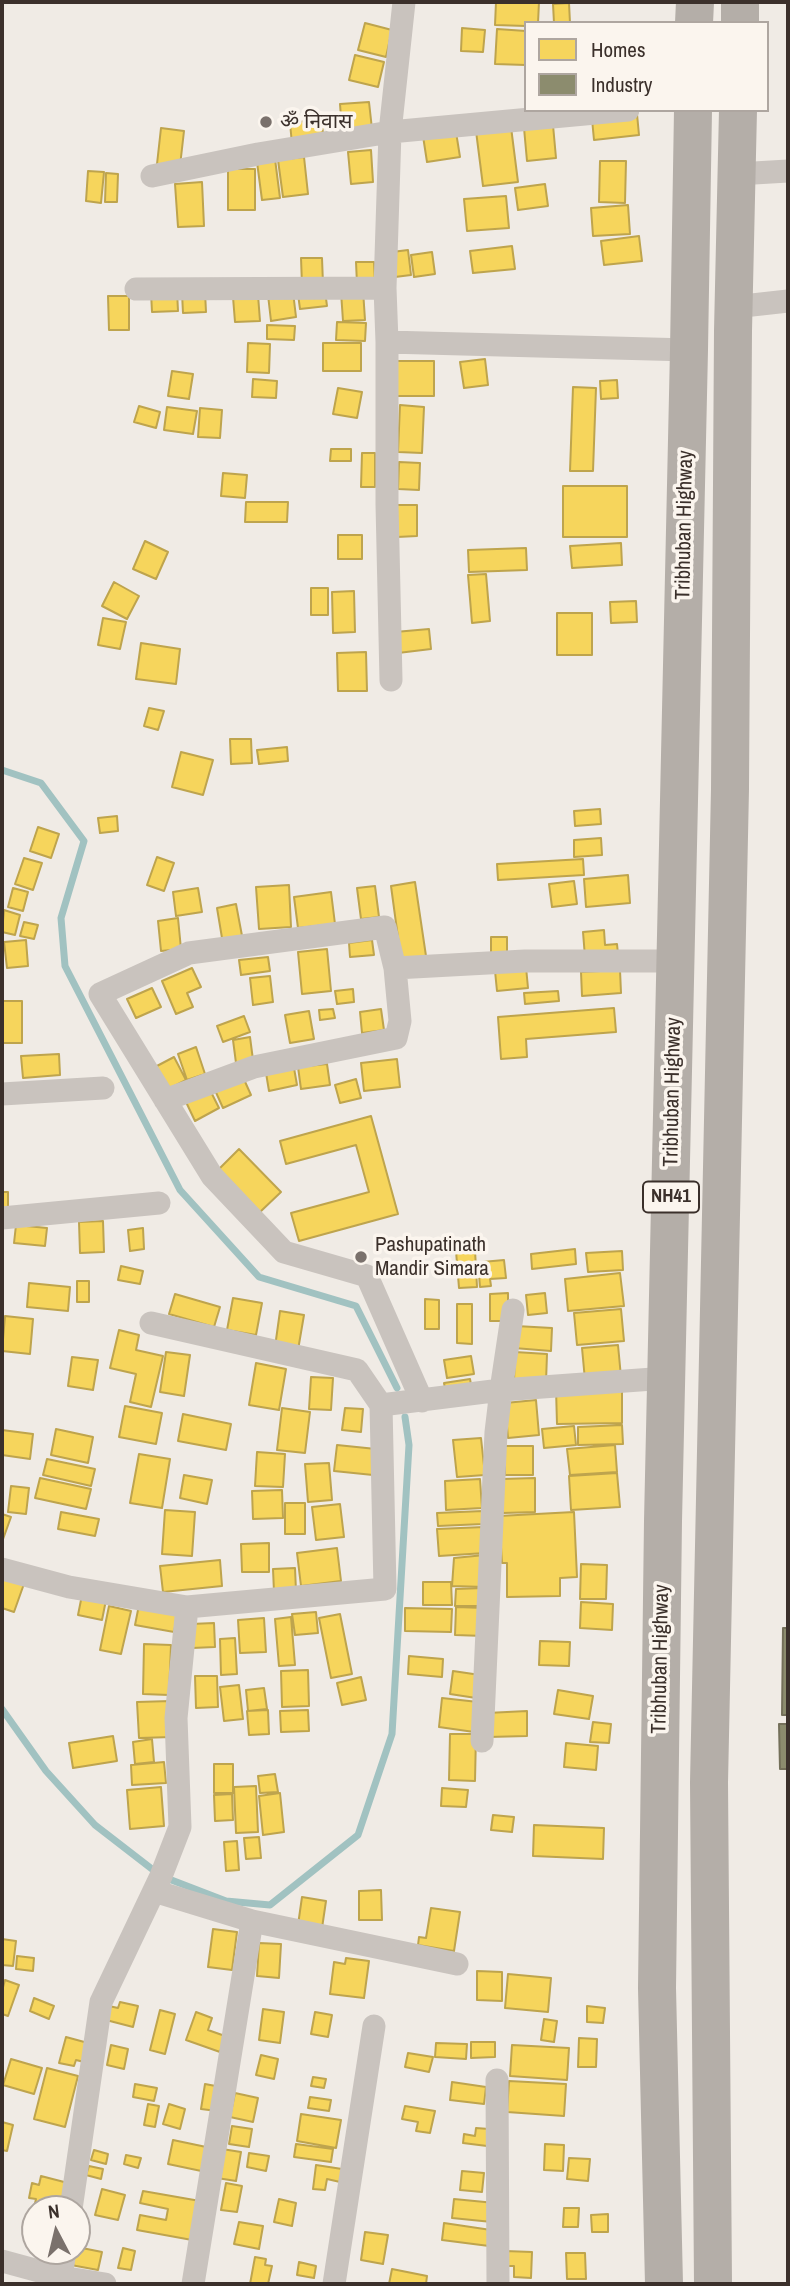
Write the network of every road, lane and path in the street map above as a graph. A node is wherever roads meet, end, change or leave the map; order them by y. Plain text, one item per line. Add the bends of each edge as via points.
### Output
1 (404, 2) edge
2 (695, 2) edge
3 (740, 2) edge
4 (694, 21) edge
5 (740, 21) edge
6 (606, 112) edge
7 (693, 112) edge
8 (738, 112) edge
9 (390, 132) junction
10 (788, 171) edge
11 (737, 174) junction
12 (152, 176) dead end
13 (385, 288) junction
14 (136, 289) dead end
15 (788, 301) edge
16 (734, 307) junction
17 (387, 342) junction
18 (689, 349) junction
19 (732, 416) junction
20 (687, 420) junction
21 (391, 680) dead end
22 (676, 961) junction
23 (395, 968) junction
24 (103, 1088) dead end
25 (2, 1094) edge
26 (165, 1100) junction
27 (159, 1203) dead end
28 (2, 1219) edge
29 (513, 1310) dead end
30 (151, 1323) dead end
31 (667, 1378) junction
32 (501, 1390) junction
33 (422, 1401) junction
34 (381, 1405) junction
35 (2, 1569) edge
36 (187, 1607) junction
37 (482, 1741) dead end
38 (154, 1891) junction
39 (252, 1921) junction
40 (457, 1964) dead end
41 (374, 2026) dead end
42 (497, 2080) dead end
43 (73, 2195) edge
44 (2, 2261) edge
45 (63, 2265) edge
46 (61, 2277) junction
47 (105, 2284) edge
48 (193, 2284) edge
49 (334, 2284) edge
50 (498, 2284) edge
51 (664, 2284) edge
52 (713, 2284) edge

1 - 9 street
2 - 4 highway
3 - 5 highway
6 - 9 street
7 - 18 highway, Tribhuban Highway / NH41
8 - 11 highway, NH41
9 - 12 street
9 - 13 street
10 - 11 street
11 - 16 highway, NH41
13 - 14 street
13 - 17 street
15 - 16 street
16 - 19 highway, NH41
17 - 18 street
17 - 21 street
18 - 20 highway, Tribhuban Highway / NH41
19 - 20 highway
19 - 52 highway, NH41 via 730,789 709,1782
20 - 22 highway, Tribhuban Highway / NH41
22 - 23 street via 525,961
22 - 31 highway, Tribhuban Highway / NH41
23 - 26 street via 400,1021 396,1038 254,1067
23 - 26 street via 385,927 189,953 100,994
24 - 25 street
26 - 33 street via 212,1176 284,1252 367,1276
27 - 28 street
29 - 32 street
30 - 34 street via 357,1370
31 - 32 street
31 - 51 highway, Tribhuban Highway / NH41 via 657,1988
32 - 33 street
32 - 37 street
33 - 34 street
34 - 36 street via 385,1589
35 - 36 street via 69,1587
36 - 38 street via 176,1718 180,1826
38 - 39 street
38 - 43 street via 102,2002
39 - 40 street
39 - 48 street
41 - 49 street
42 - 50 street
44 - 46 street
45 - 46 street
46 - 47 street

